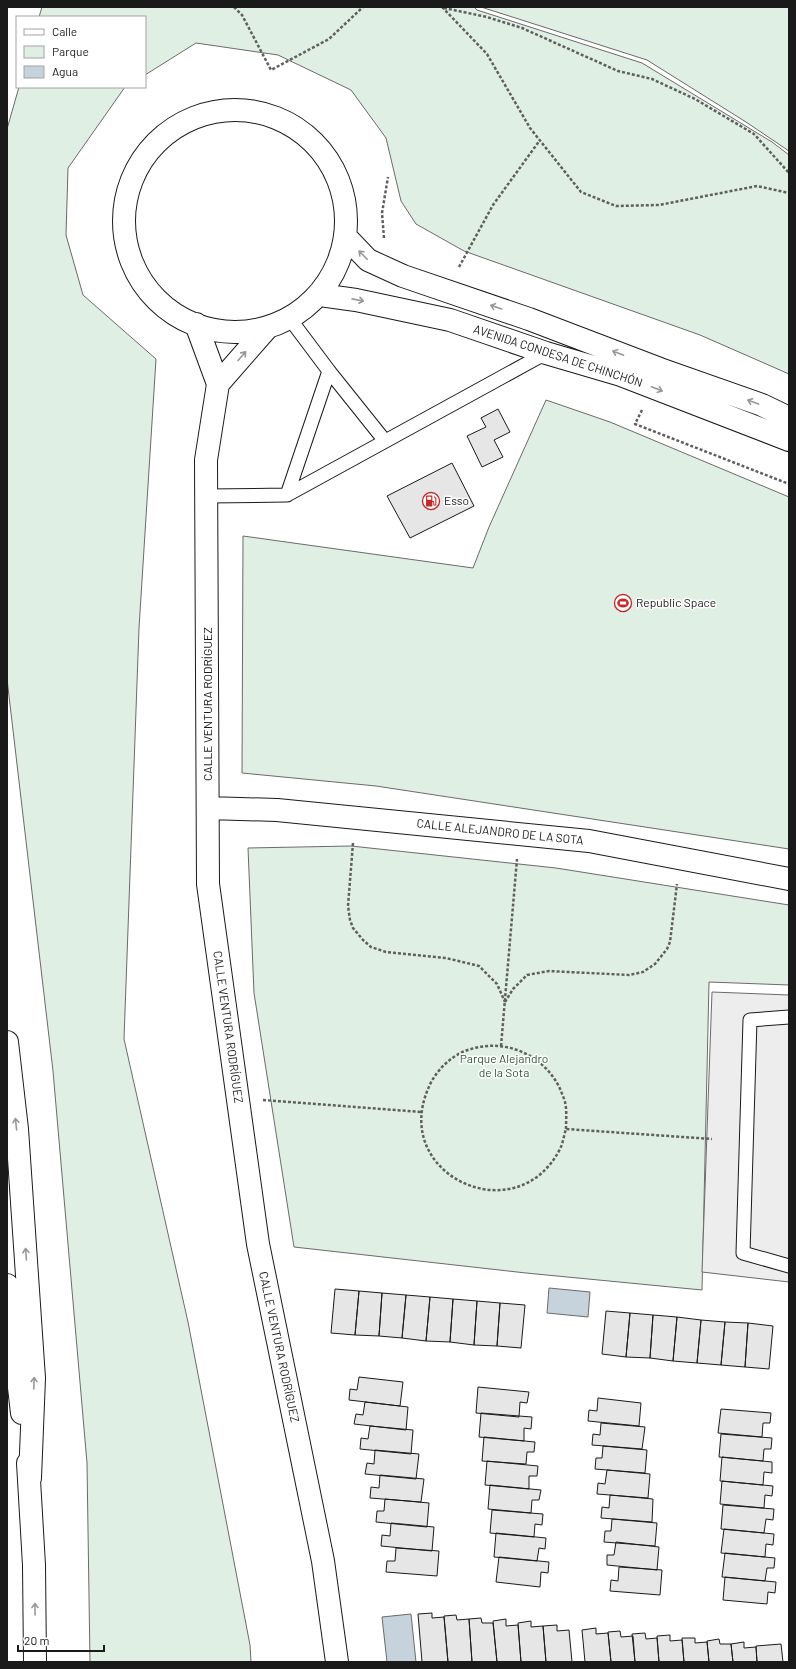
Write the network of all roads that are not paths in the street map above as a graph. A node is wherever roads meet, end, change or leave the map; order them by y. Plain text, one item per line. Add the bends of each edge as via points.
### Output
1 (346, 237) junction
2 (320, 295) junction
3 (290, 319) junction
4 (196, 324) junction
5 (267, 328) junction
6 (546, 353) junction
7 (329, 371) junction
8 (218, 384) junction
9 (789, 418) edge
10 (789, 440) edge
11 (385, 441) junction
12 (287, 495) junction
13 (206, 496) junction
14 (208, 808) junction
15 (789, 879) edge
16 (789, 1017) edge
17 (7, 1042) edge
18 (789, 1266) edge
19 (7, 1285) edge
20 (30, 1478) junction
21 (35, 1662) edge
22 (337, 1662) edge

1 - 2 main road via 337,268
1 - 4 main road via 346,206 337,175 316,143 284,120 248,110 210,112 174,127 146,153 128,186 123,224 130,261 150,294 179,318
9 -> 1 main road, AVENIDA CONDESA DE CHINCHÓN via 762,405 529,319 403,276 368,260
2 - 3 main road
2 -> 6 main road, AVENIDA CONDESA DE CHINCHÓN via 450,320
3 - 5 main road
3 - 7 lane
4 - 5 main road via 215,332 254,332
4 - 8 main road, CALLE VENTURA RODRÍGUEZ
8 -> 5 main road
6 -> 10 main road, AVENIDA CONDESA DE CHINCHÓN via 621,375
6 - 11 lane
7 - 11 lane
7 - 12 lane
8 - 13 main road, CALLE VENTURA RODRÍGUEZ via 206,460
11 - 12 lane
12 - 13 lane
13 - 14 main road, CALLE VENTURA RODRÍGUEZ
14 - 15 main road, CALLE ALEJANDRO DE LA SOTA via 277,810 589,841
14 - 22 main road, CALLE VENTURA RODRÍGUEZ via 208,884 258,1244 323,1561
16 - 18 lane via 750,1020 743,1253
20 -> 17 main road via 34,1378 17,1129
19 - 20 main road
21 -> 20 main road

